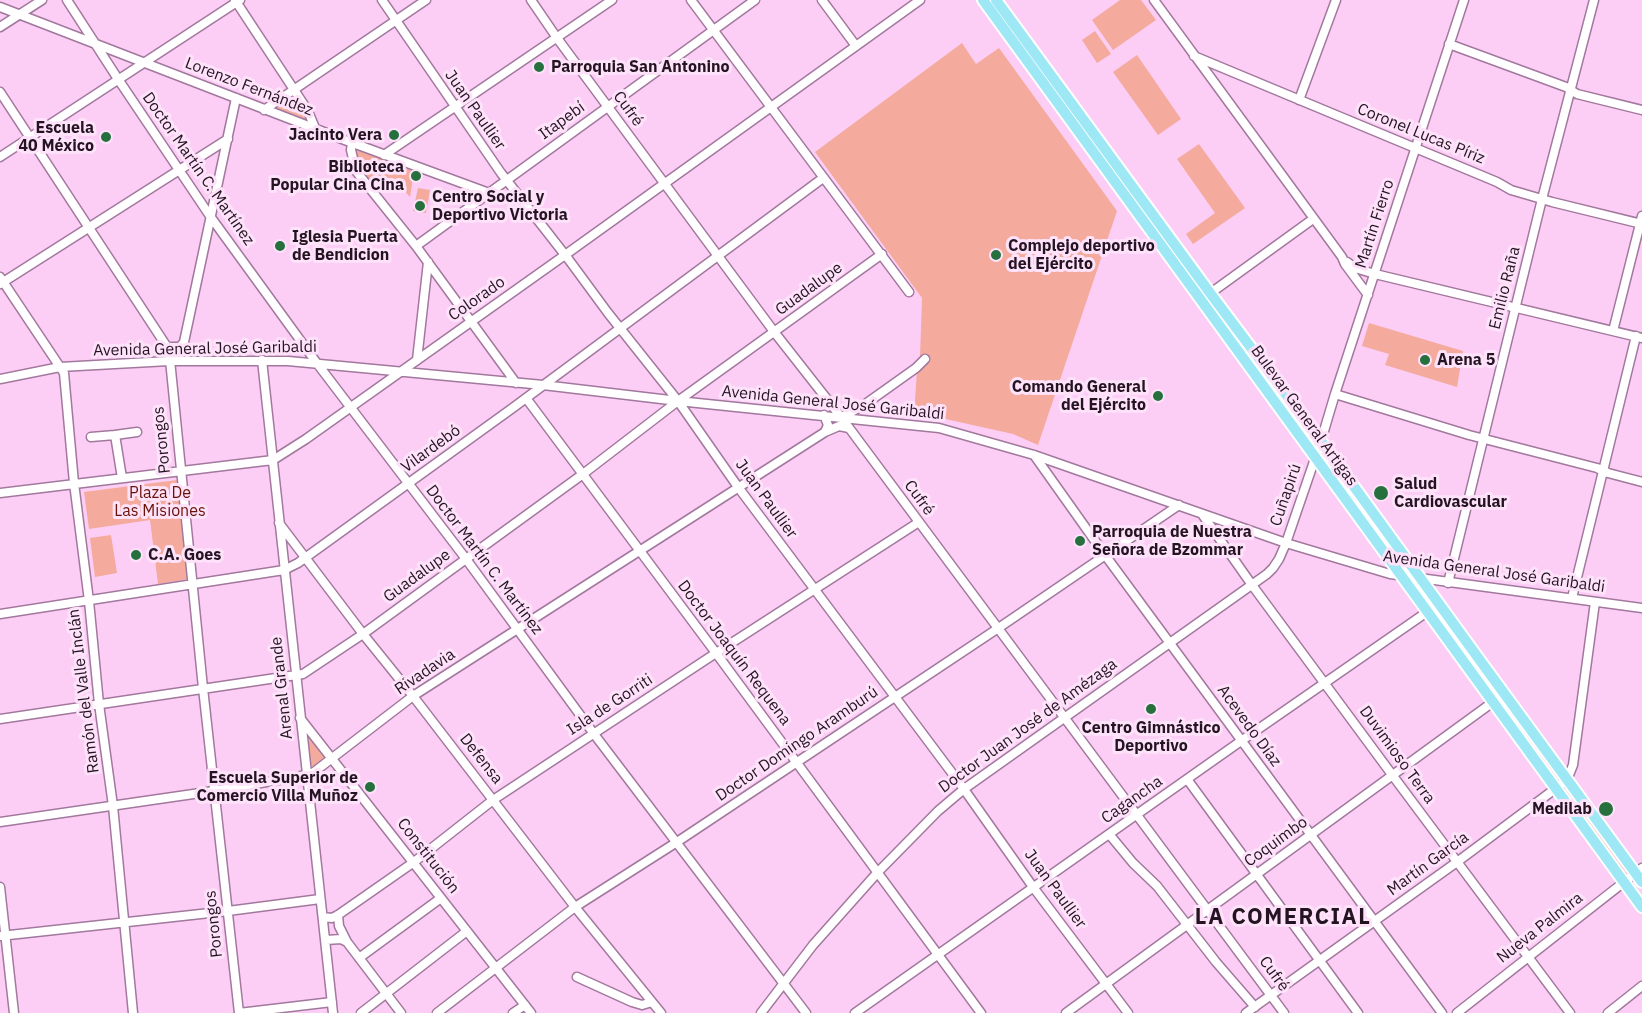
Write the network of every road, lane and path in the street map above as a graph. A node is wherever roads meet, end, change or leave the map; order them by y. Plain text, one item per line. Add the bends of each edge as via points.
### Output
1 (42, 0) edge
2 (67, 0) edge
3 (382, 0) edge
4 (426, 0) edge
5 (531, 0) edge
6 (612, 0) edge
7 (691, 0) edge
8 (755, 0) edge
9 (822, 0) edge
10 (920, 0) edge
11 (983, 0) edge
12 (996, 0) edge
13 (1154, 0) edge
14 (1336, 0) edge
15 (1464, 0) edge
16 (1593, 0) edge
17 (237, 1) edge
18 (0, 7) edge
19 (19, 15) junction
20 (396, 20) junction
21 (0, 27) edge
22 (713, 30) junction
23 (557, 38) junction
24 (1449, 44) junction
25 (96, 45) junction
26 (856, 46) junction
27 (1194, 56) junction
28 (143, 63) junction
29 (118, 79) junction
30 (294, 89) junction
31 (1571, 90) junction
32 (0, 92) edge
33 (236, 98) junction
34 (1299, 100) junction
35 (454, 106) junction
36 (608, 106) junction
37 (771, 106) junction
38 (264, 110) junction
39 (1642, 110) edge
40 (315, 128) junction
41 (30, 137) junction
42 (228, 139) junction
43 (351, 142) junction
44 (1415, 148) junction
45 (384, 155) junction
46 (0, 157) edge
47 (179, 169) junction
48 (823, 178) junction
49 (506, 180) junction
50 (664, 183) junction
51 (489, 193) junction
52 (1542, 199) junction
53 (210, 216) junction
54 (1312, 219) junction
55 (1641, 222) edge
56 (89, 228) junction
57 (416, 246) junction
58 (565, 255) junction
59 (882, 255) junction
60 (718, 256) junction
61 (1342, 257) junction
62 (428, 262) junction
63 (1375, 274) junction
64 (1, 281) edge
65 (909, 292) dead end
66 (1368, 295) junction
67 (1206, 297) junction
68 (1516, 307) junction
69 (471, 322) junction
70 (620, 328) junction
71 (1613, 331) junction
72 (775, 333) junction
73 (1639, 337) edge
74 (167, 347) junction
75 (925, 359) dead end
76 (262, 360) junction
77 (417, 360) junction
78 (169, 361) junction
79 (316, 362) junction
80 (60, 367) junction
81 (402, 371) junction
82 (0, 379) edge
83 (516, 383) junction
84 (543, 385) junction
85 (1335, 394) junction
86 (526, 398) junction
87 (678, 401) junction
88 (864, 405) junction
89 (350, 407) junction
90 (824, 415) junction
91 (841, 417) junction
92 (868, 420) junction
93 (850, 429) junction
94 (136, 432) dead end
95 (825, 432) junction
96 (115, 435) junction
97 (91, 437) dead end
98 (1482, 438) junction
99 (1322, 441) junction
100 (1034, 454) junction
101 (1315, 458) junction
102 (273, 460) junction
103 (180, 470) junction
104 (1603, 471) junction
105 (583, 474) junction
106 (122, 478) junction
107 (1642, 482) edge
108 (74, 483) junction
109 (408, 484) junction
110 (738, 487) junction
111 (0, 493) edge
112 (1360, 494) junction
113 (1179, 505) junction
114 (1202, 513) junction
115 (1376, 517) junction
116 (279, 522) junction
117 (919, 522) junction
118 (1365, 525) junction
119 (1375, 539) junction
120 (1286, 543) junction
121 (640, 550) junction
122 (1105, 555) junction
123 (306, 558) junction
124 (466, 559) junction
125 (284, 570) junction
126 (1400, 576) junction
127 (1420, 579) junction
128 (1448, 583) junction
129 (193, 584) junction
130 (1252, 585) junction
131 (814, 590) junction
132 (1572, 598) junction
133 (89, 601) junction
134 (1595, 602) junction
135 (1642, 608) edge
136 (1427, 612) junction
137 (0, 614) edge
138 (997, 628) junction
139 (518, 629) junction
140 (363, 634) junction
141 (1171, 643) junction
142 (716, 653) junction
143 (1479, 659) junction
144 (296, 675) junction
145 (1324, 682) junction
146 (203, 688) junction
147 (1504, 694) junction
148 (413, 696) junction
149 (895, 697) junction
150 (1493, 702) junction
151 (99, 704) junction
152 (300, 718) junction
153 (1065, 718) junction
154 (0, 719) edge
155 (594, 734) junction
156 (1241, 741) junction
157 (332, 759) junction
158 (796, 762) junction
159 (307, 775) junction
160 (1393, 776) junction
161 (1187, 779) junction
162 (1567, 780) junction
163 (964, 789) junction
164 (1556, 789) junction
165 (214, 791) junction
166 (493, 800) junction
167 (113, 806) junction
168 (1137, 814) junction
169 (0, 822) edge
170 (1109, 834) junction
171 (1310, 836) junction
172 (677, 842) junction
173 (414, 862) junction
174 (1457, 862) junction
175 (878, 872) junction
176 (1640, 874) edge
177 (1257, 875) junction
178 (1624, 882) junction
179 (1034, 886) junction
180 (0, 887) edge
181 (320, 898) junction
182 (441, 898) junction
183 (575, 907) junction
184 (1642, 907) edge
185 (1208, 910) junction
186 (228, 911) junction
187 (338, 915) junction
188 (323, 917) junction
189 (1374, 922) junction
190 (125, 923) junction
191 (1187, 925) junction
192 (467, 931) junction
193 (3, 936) edge
194 (326, 940) junction
195 (347, 942) junction
196 (938, 955) junction
197 (1527, 957) junction
198 (359, 958) junction
199 (1320, 960) junction
200 (496, 967) junction
201 (577, 977) dead end
202 (784, 983) junction
203 (1106, 984) junction
204 (1642, 986) edge
205 (386, 994) junction
206 (1271, 994) junction
207 (332, 1002) junction
208 (652, 1002) junction
209 (525, 1005) junction
210 (1255, 1006) junction
211 (285, 1010) edge
212 (976, 1011) edge
213 (659, 1012) edge
214 (14, 1013) edge
215 (133, 1013) edge
216 (239, 1013) edge
217 (333, 1013) edge
218 (361, 1013) edge
219 (401, 1013) edge
220 (437, 1013) edge
221 (513, 1013) edge
222 (531, 1013) edge
223 (762, 1013) edge
224 (806, 1013) edge
225 (855, 1013) edge
226 (1066, 1013) edge
227 (1128, 1013) edge
228 (1246, 1013) edge
229 (1284, 1013) edge
230 (1358, 1013) edge
231 (1442, 1013) edge
232 (1456, 1013) edge
233 (1570, 1013) edge
234 (1608, 1013) edge

1 - 19 street
2 - 25 street, Doctor Martín C. Martínez
3 - 20 street, Juan Paullier
4 - 20 street
5 - 23 street, Cufré
6 - 23 street
7 - 22 street
8 - 22 street, Itapebí
9 - 26 street
10 - 26 street, Colorado
11 - 67 main road, Bulevar General Artigas
12 - 67 main road, Bulevar General Artigas
13 - 27 street
14 - 34 street
15 - 24 street, Martín Fierro
16 - 31 street, Emilio Raña
17 - 28 street
17 - 30 street
18 - 19 street, Lorenzo Fernández
19 - 21 street
19 - 25 street, Lorenzo Fernández
20 - 30 street
20 - 35 street, Juan Paullier
22 - 36 street, Itapebí
22 - 37 street
23 - 35 street
23 - 36 street, Cufré
24 - 31 street
24 - 44 street, Martín Fierro
25 - 28 street, Lorenzo Fernández
25 - 29 street, Doctor Martín C. Martínez
26 - 37 street, Colorado
27 - 34 street, Coronel Lucas Píriz
27 - 54 street
28 - 29 street
28 - 33 street, Lorenzo Fernández
29 - 41 street
29 - 47 street, Doctor Martín C. Martínez
30 - 38 street
30 - 40 street
31 - 39 street
31 - 52 street, Emilio Raña
32 - 41 street, Porongos
33 - 38 street, Lorenzo Fernández
33 - 42 street
34 - 44 street, Coronel Lucas Píriz
35 - 45 street
35 - 49 street, Juan Paullier
36 - 49 street, Itapebí
36 - 50 street, Cufré
37 - 48 street
37 - 50 street, Colorado
38 - 40 street, Lorenzo Fernández
40 - 43 street, Lorenzo Fernández
41 - 46 street
41 - 56 street, Porongos
42 - 47 street
42 - 53 street
43 - 45 street, Lorenzo Fernández
43 - 57 street via 356,171
44 - 52 street, Coronel Lucas Píriz via 1511,190
44 - 63 street, Martín Fierro
45 - 51 street, Lorenzo Fernández
47 - 53 street, Doctor Martín C. Martínez
47 - 56 street
48 - 59 street
48 - 60 street, Vilardebó
49 - 51 street, Itapebí
49 - 58 street, Juan Paullier
50 - 58 street, Colorado
50 - 60 street, Cufré
51 - 57 street, Itapebí
52 - 55 street, Coronel Lucas Píriz
52 - 68 street, Emilio Raña
53 - 74 street via 184,342 180,347
53 - 79 street, Doctor Martín C. Martínez
54 - 61 street
54 - 67 street
55 - 71 street
56 - 64 street
56 - 74 street, Porongos
57 - 62 street
58 - 69 street, Colorado
58 - 70 street, Juan Paullier
59 - 65 street
59 - 72 street, Guadalupe
60 - 70 street, Vilardebó
60 - 72 street, Cufré
61 - 63 street via 1355,268
61 - 66 street
62 - 69 street
62 - 77 street
63 - 66 street, Martín Fierro
63 - 68 street
64 - 80 street
66 - 85 street, Martín Fierro
67 - 99 main road, Bulevar General Artigas
67 - 101 main road, Bulevar General Artigas
68 - 71 street
68 - 98 street, Emilio Raña
69 - 77 street, Colorado
69 - 83 street
70 - 84 street, Vilardebó
70 - 87 street, Juan Paullier
71 - 73 street
72 - 87 street, Guadalupe
72 - 91 street, Cufré
73 - 104 street
74 - 78 street, Porongos
75 - 88 street
76 - 78 street, Avenida General José Garibaldi
76 - 79 street, Avenida General José Garibaldi
76 - 102 street, Arenal Grande
77 - 81 street, Colorado
78 - 80 street, Avenida General José Garibaldi
78 - 103 street, Porongos
79 - 81 street, Avenida General José Garibaldi
79 - 89 street, Doctor Martín C. Martínez
80 - 82 street, Avenida General José Garibaldi
80 - 108 street, Ramón del Valle Inclán via 64,373
81 - 83 street, Avenida General José Garibaldi
81 - 89 street, Colorado
83 - 84 street, Avenida General José Garibaldi
84 - 86 street, Vilardebó
84 - 87 street, Avenida General José Garibaldi
85 - 98 street
85 - 99 street, Martín Fierro
86 - 105 street, Doctor Joaquín Requena
86 - 109 street, Vilardebó
87 - 90 street, Avenida General José Garibaldi
87 - 105 street, Guadalupe
87 - 110 street, Juan Paullier
88 - 91 street
88 - 92 street
89 - 102 street, Colorado
89 - 109 street, Doctor Martín C. Martínez
90 - 91 street, Avenida General José Garibaldi
90 - 95 street via 828,425
91 - 92 street, Avenida General José Garibaldi
91 - 93 street, Cufré
92 - 100 street, Avenida General José Garibaldi via 939,428
93 - 95 street, Rivadavia via 839,426
93 - 117 street, Cufré
94 - 96 street
95 - 110 street, Rivadavia
96 - 97 street
96 - 106 street
98 - 104 street
98 - 128 street, Emilio Raña
99 - 101 street, Martín Fierro
99 - 112 main road, Bulevar General Artigas
100 - 113 street, Avenida General José Garibaldi
100 - 122 street, Acevedo Díaz
101 - 112 main road via 1325,459 1345,485
101 - 118 main road, Bulevar General Artigas
101 - 120 street, Cuñapirú
102 - 103 street, Colorado
102 - 116 street, Arenal Grande
103 - 106 street, Colorado
103 - 129 street, Porongos
104 - 107 street
104 - 132 street
105 - 121 street, Doctor Joaquín Requena
105 - 124 street, Guadalupe
106 - 108 street, Colorado
108 - 111 street, Colorado
108 - 133 street, Ramón del Valle Inclán
109 - 123 street, Vilardebó
109 - 124 street, Doctor Martín C. Martínez
110 - 121 street, Rivadavia
110 - 131 street, Juan Paullier
112 - 115 main road, Bulevar General Artigas
113 - 114 street, Avenida General José Garibaldi
113 - 122 street, Doctor Domingo Aramburú
114 - 120 street, Avenida General José Garibaldi
114 - 130 street, Duvimioso Terra
115 - 118 street
115 - 127 main road, Bulevar General Artigas
116 - 123 street, Defensa
116 - 125 street, Arenal Grande
117 - 131 street, Isla de Gorriti
117 - 138 street, Cufré
118 - 119 main road, Bulevar General Artigas
119 - 126 main road, Bulevar General Artigas
119 - 127 main road via 1385,544 1405,571
120 - 126 street, Avenida General José Garibaldi
120 - 130 street, Doctor Juan José de Amézaga via 1273,568
121 - 139 street, Rivadavia
121 - 142 street, Doctor Joaquín Requena
122 - 138 street, Doctor Domingo Aramburú
122 - 141 street, Acevedo Díaz
123 - 125 street, Vilardebó
123 - 140 street, Defensa
124 - 139 street, Doctor Martín C. Martínez
124 - 140 street, Guadalupe
125 - 129 street, Vilardebó
125 - 144 street, Arenal Grande
126 - 127 street, Avenida General José Garibaldi
126 - 136 main road, Bulevar General Artigas
126 - 143 main road via 1417,585 1466,651
127 - 128 street, Avenida General José Garibaldi
127 - 143 main road, Bulevar General Artigas
128 - 132 street, Avenida General José Garibaldi
129 - 133 street, Vilardebó
129 - 146 street, Porongos
130 - 141 street, Doctor Juan José de Amézaga
130 - 145 street, Duvimioso Terra
131 - 142 street, Isla de Gorriti
131 - 149 street, Juan Paullier
132 - 134 street, Avenida General José Garibaldi
133 - 137 street, Vilardebó
133 - 151 street, Ramón del Valle Inclán
134 - 135 street, Avenida General José Garibaldi
134 - 162 street via 1573,765
136 - 145 street, Cagancha
136 - 150 main road, Bulevar General Artigas
138 - 149 street, Doctor Domingo Aramburú
138 - 153 street, Cufré
139 - 148 street, Rivadavia
139 - 155 street, Doctor Martín C. Martínez
140 - 144 street, Guadalupe
140 - 148 street, Defensa
141 - 153 street, Doctor Juan José de Amézaga
141 - 156 street, Acevedo Díaz
142 - 155 street, Isla de Gorriti
142 - 158 street, Doctor Joaquín Requena
143 - 147 main road, Bulevar General Artigas
144 - 146 street, Guadalupe
144 - 152 street, Arenal Grande
145 - 156 street, Cagancha
145 - 160 street, Duvimioso Terra
146 - 151 street, Guadalupe
146 - 165 street, Porongos
147 - 150 street, Coquimbo
147 - 162 main road, Bulevar General Artigas
148 - 157 street, Rivadavia
148 - 166 street, Defensa
149 - 158 street, Doctor Domingo Aramburú
149 - 163 street, Juan Paullier
150 - 160 street, Coquimbo
150 - 164 main road, Bulevar General Artigas
151 - 154 street, Guadalupe
151 - 167 street, Ramón del Valle Inclán
152 - 157 street, Constitución
152 - 159 street, Arenal Grande
153 - 163 street, Doctor Juan José de Amézaga
153 - 168 street, Cufré
155 - 166 street, Isla de Gorriti
155 - 172 street, Doctor Martín C. Martínez
156 - 161 street, Cagancha
156 - 171 street, Acevedo Díaz
157 - 159 street, Rivadavia
157 - 173 street, Constitución
158 - 172 street, Doctor Domingo Aramburú
158 - 175 street, Doctor Joaquín Requena
159 - 165 street, Rivadavia
159 - 181 street, Arenal Grande
160 - 171 street, Coquimbo
160 - 174 street, Duvimioso Terra
161 - 168 street, Cagancha
161 - 177 street
162 - 164 street, Martín García
162 - 176 main road, Bulevar General Artigas
163 - 175 street, Doctor Juan José de Amézaga
163 - 179 street, Juan Paullier
164 - 174 street, Martín García
164 - 178 main road, Bulevar General Artigas
165 - 167 street, Rivadavia
165 - 186 street, Porongos
166 - 173 street, Isla de Gorriti
166 - 183 street, Defensa
167 - 169 street, Rivadavia
167 - 190 street, Ramón del Valle Inclán
168 - 170 street, Cagancha
168 - 185 street, Cufré
170 - 179 street, Cagancha
170 - 191 street
171 - 177 street, Coquimbo
171 - 189 street, Acevedo Díaz
172 - 183 street, Doctor Domingo Aramburú
172 - 202 street, Doctor Martín C. Martínez
173 - 182 street, Constitución
173 - 187 street, Isla de Gorriti
174 - 189 street, Martín García
174 - 197 street, Duvimioso Terra
175 - 196 street, Doctor Joaquín Requena
175 - 202 street, Doctor Juan José de Amézaga
176 - 178 street, Nueva Palmira
177 - 185 street, Coquimbo
177 - 199 street
178 - 184 main road, Bulevar General Artigas
178 - 197 street, Nueva Palmira
179 - 196 street, Cagancha
179 - 203 street, Juan Paullier
180 - 193 street
181 - 186 street
181 - 188 street, Arenal Grande
182 - 192 street, Constitución
182 - 198 street
183 - 200 street, Doctor Domingo Aramburú
183 - 208 street, Defensa
185 - 191 street, Coquimbo
185 - 206 street, Cufré
186 - 190 street
186 - 216 street, Porongos
187 - 188 street, Isla de Gorriti
187 - 195 street
188 - 194 street, Arenal Grande
189 - 199 street, Martín García
189 - 231 street, Acevedo Díaz
190 - 193 street
190 - 215 street, Ramón del Valle Inclán
191 - 203 street, Coquimbo
191 - 210 street
192 - 200 street, Constitución
192 - 205 street
193 - 214 street
194 - 195 street
194 - 207 street, Arenal Grande
195 - 198 street
196 - 212 street, Doctor Joaquín Requena
196 - 225 street, Cagancha
197 - 232 street, Nueva Palmira
197 - 233 street, Duvimioso Terra
198 - 205 street
199 - 206 street, Martín García
199 - 230 street
200 - 209 street, Constitución
200 - 220 street, Doctor Domingo Aramburú
201 - 208 street via 632,1002
202 - 223 street, Doctor Juan José de Amézaga
202 - 224 street, Doctor Martín C. Martínez
203 - 226 street, Coquimbo
203 - 227 street, Juan Paullier
204 - 234 street
205 - 218 street
205 - 219 street
206 - 210 street, Martín García
206 - 229 street, Cufré
207 - 211 street
207 - 217 street, Arenal Grande
208 - 213 street, Defensa
209 - 221 street
209 - 222 street, Constitución
210 - 228 street, Martín García
211 - 216 street

